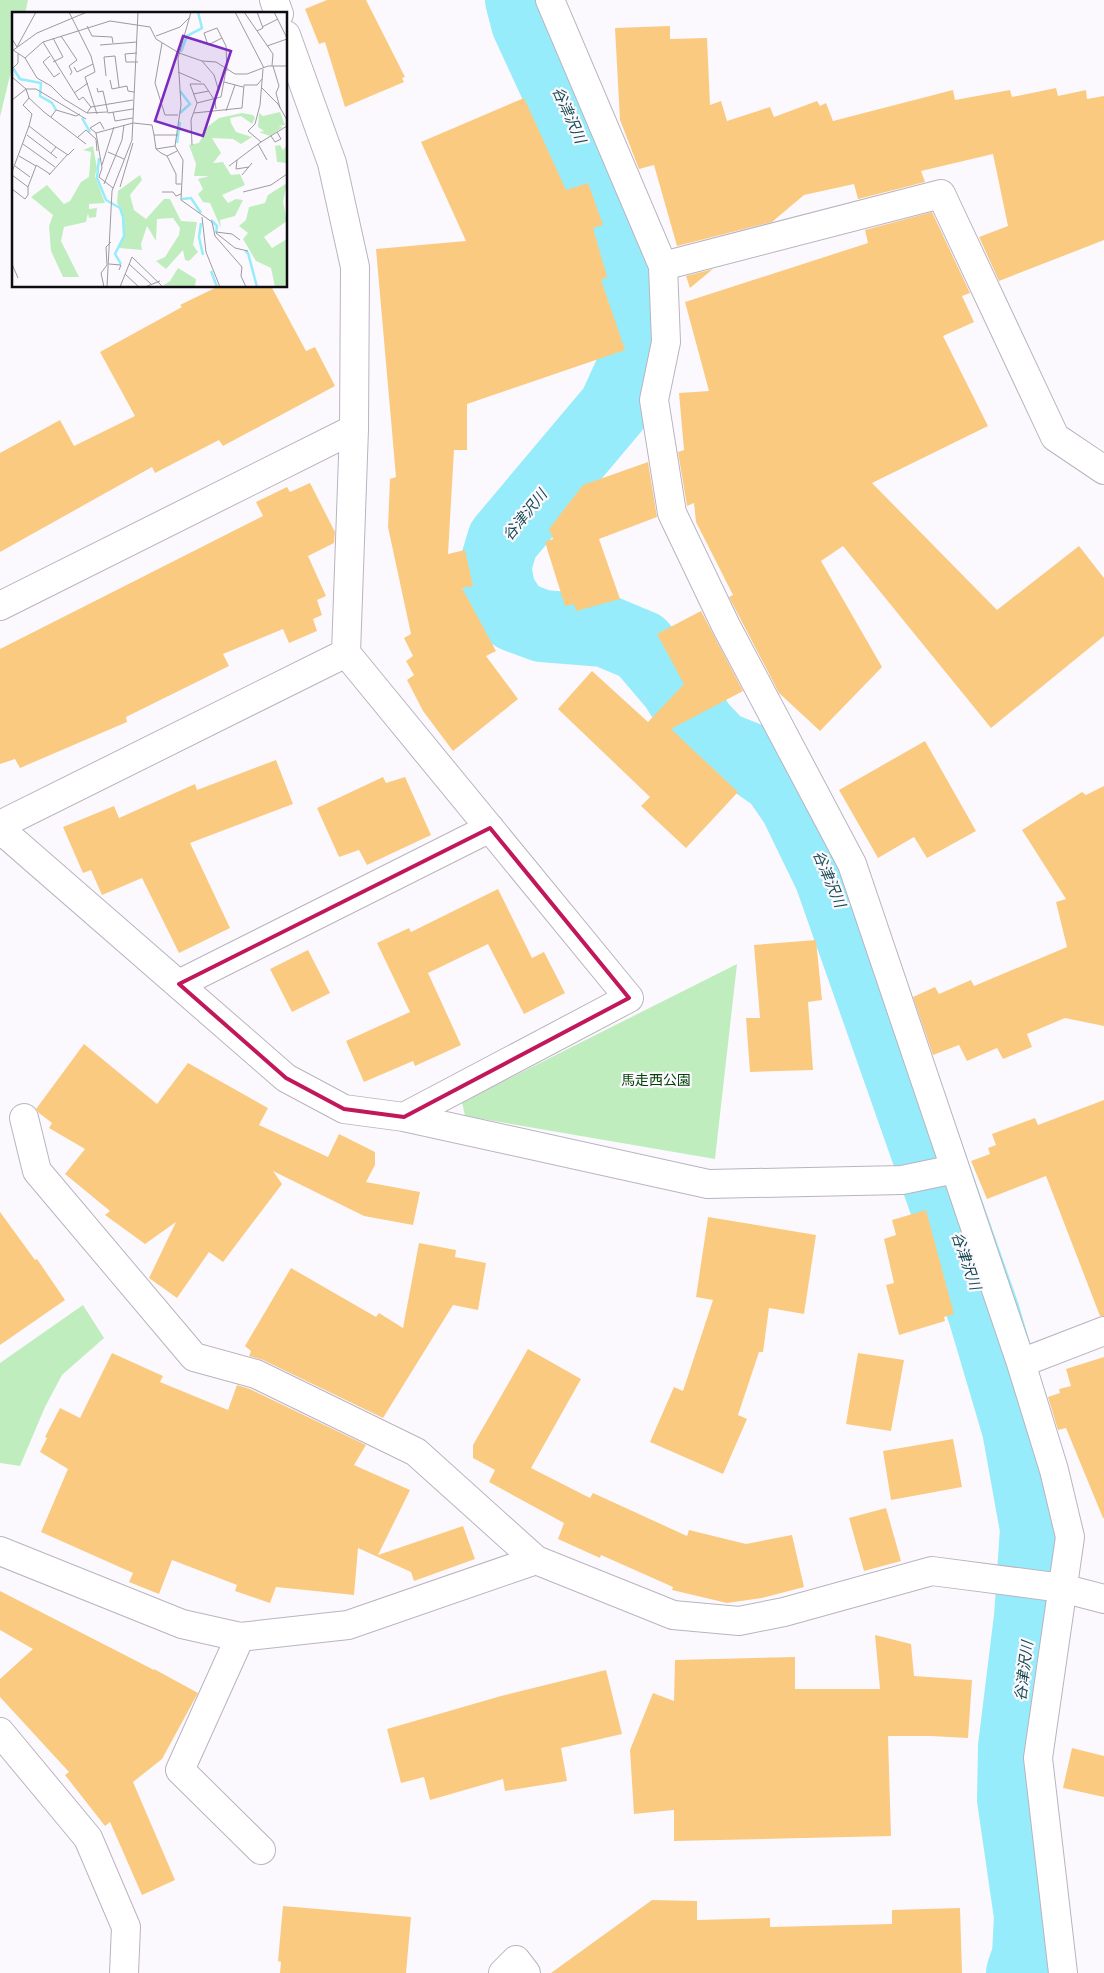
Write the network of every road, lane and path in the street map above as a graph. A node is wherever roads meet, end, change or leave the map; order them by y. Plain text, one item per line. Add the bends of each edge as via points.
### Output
1 (274, 0) edge
2 (550, 0) edge
3 (278, 12) edge
4 (288, 41) edge
5 (663, 266) junction
6 (354, 429) junction
7 (1104, 470) edge
8 (0, 606) edge
9 (346, 652) junction
10 (0, 827) edge
11 (490, 828) junction
12 (179, 984) junction
13 (404, 1117) junction
14 (24, 1118) dead end
15 (955, 1169) junction
16 (1104, 1331) edge
17 (1021, 1363) junction
18 (0, 1551) edge
19 (536, 1560) junction
20 (1062, 1588) junction
21 (1104, 1599) edge
22 (240, 1637) junction
23 (0, 1732) edge
24 (261, 1850) dead end
25 (124, 1973) edge
26 (503, 1973) edge
27 (526, 1973) edge
28 (1063, 1973) edge

1 - 3 street
2 - 5 street
4 - 6 street via 332,163 355,267
5 - 7 street via 941,194 1056,437
5 - 15 street via 666,342 654,400 672,513 726,626 852,864
6 - 8 street
6 - 9 street
9 - 10 street
9 - 11 street
10 - 12 street
11 - 12 street
11 - 13 street via 629,998
12 - 13 street via 286,1078 344,1109
13 - 15 street via 708,1184 902,1180
14 - 19 street via 37,1171 194,1356 256,1374 416,1452
15 - 17 street
16 - 17 street
17 - 20 street via 1054,1470 1070,1537
18 - 22 street via 182,1624
19 - 20 street via 673,1615 739,1621 784,1612 932,1571
19 - 22 street via 348,1625
20 - 21 street
20 - 28 street via 1038,1758
22 - 24 street via 180,1770
23 - 25 street via 88,1838 126,1927
26 - 27 street via 516,1960

